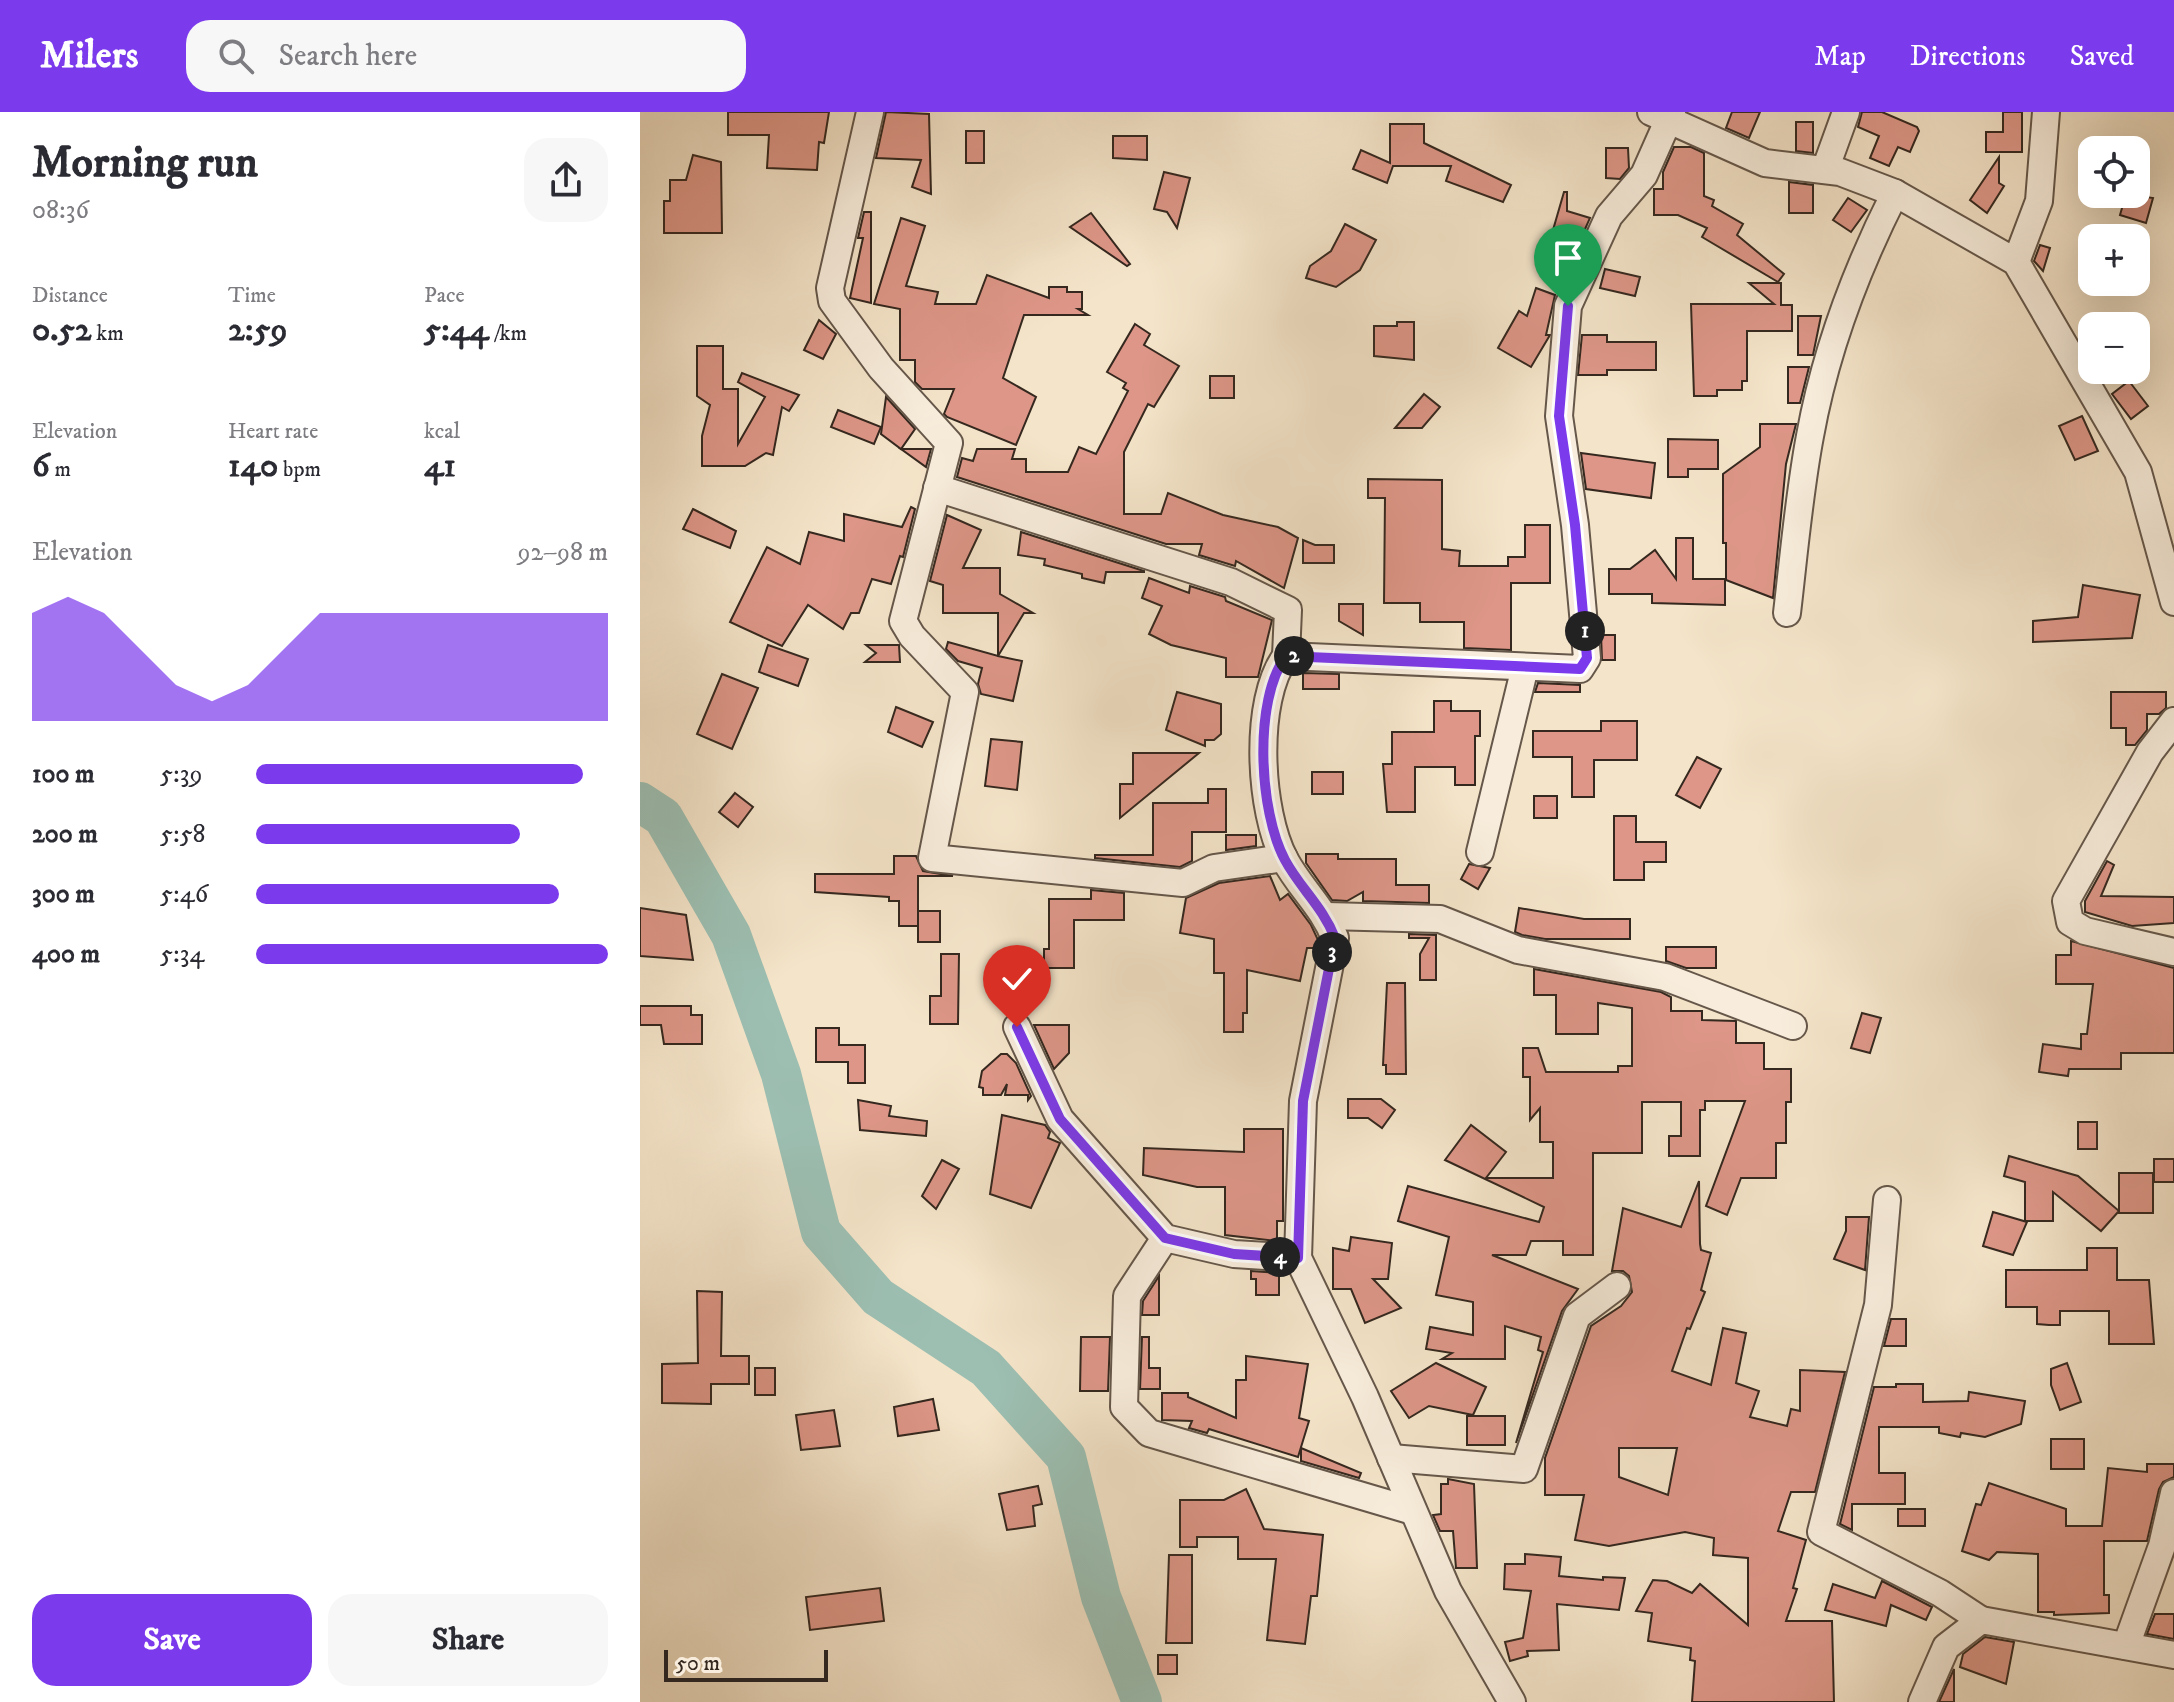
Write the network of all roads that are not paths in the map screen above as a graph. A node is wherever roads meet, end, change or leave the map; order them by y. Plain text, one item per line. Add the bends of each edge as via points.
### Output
1 (870, 112) edge
2 (1846, 112) edge
3 (2046, 112) edge
4 (1663, 115) edge
5 (1825, 170) junction
6 (1895, 193) junction
7 (2016, 262) junction
8 (937, 488) junction
9 (2174, 602) edge
10 (1787, 613) dead end
11 (1286, 656) junction
12 (1525, 667) junction
13 (2174, 721) edge
14 (1480, 852) dead end
15 (1284, 858) junction
16 (1327, 916) junction
17 (2174, 952) edge
18 (1793, 1026) dead end
19 (1017, 1027) dead end
20 (1887, 1200) dead end
21 (1165, 1238) junction
22 (1298, 1258) junction
23 (1617, 1286) dead end
24 (1391, 1458) junction
25 (2174, 1493) edge
26 (1413, 1511) junction
27 (1981, 1620) junction
28 (2126, 1646) junction
29 (2174, 1655) edge
30 (1512, 1702) edge
31 (1922, 1702) edge

1 - 8 street via 840,234 832,301 881,368 949,443
2 - 5 street
3 - 7 street via 2039,201
4 - 5 street via 1765,163
4 - 12 street via 1644,175 1609,216 1568,306 1559,416 1587,658 1580,669
5 - 6 street
6 - 7 street
6 - 10 street via 1828,358 1810,436
7 - 9 street via 2138,472
8 - 11 street via 1231,582 1288,610
8 - 15 street via 903,621 965,692 932,858 1183,883 1214,868
11 - 12 street
11 - 15 street via 1277,668 1263,723 1265,789
12 - 14 street
13 - 17 street via 2150,752 2066,901 2070,922 2085,931
15 - 16 street
16 - 18 street via 1440,919 1518,950 1665,977
16 - 22 street via 1335,938 1303,1101
19 - 21 street via 1060,1119
20 - 27 street via 1878,1305 1821,1532
21 - 22 street via 1234,1254
21 - 26 street via 1127,1296 1124,1407 1149,1433
22 - 24 street
23 - 24 street via 1577,1316 1524,1469
24 - 26 street
25 - 28 street via 2162,1546
26 - 30 street via 1448,1591
27 - 28 street
27 - 31 street via 1946,1647
28 - 29 street

